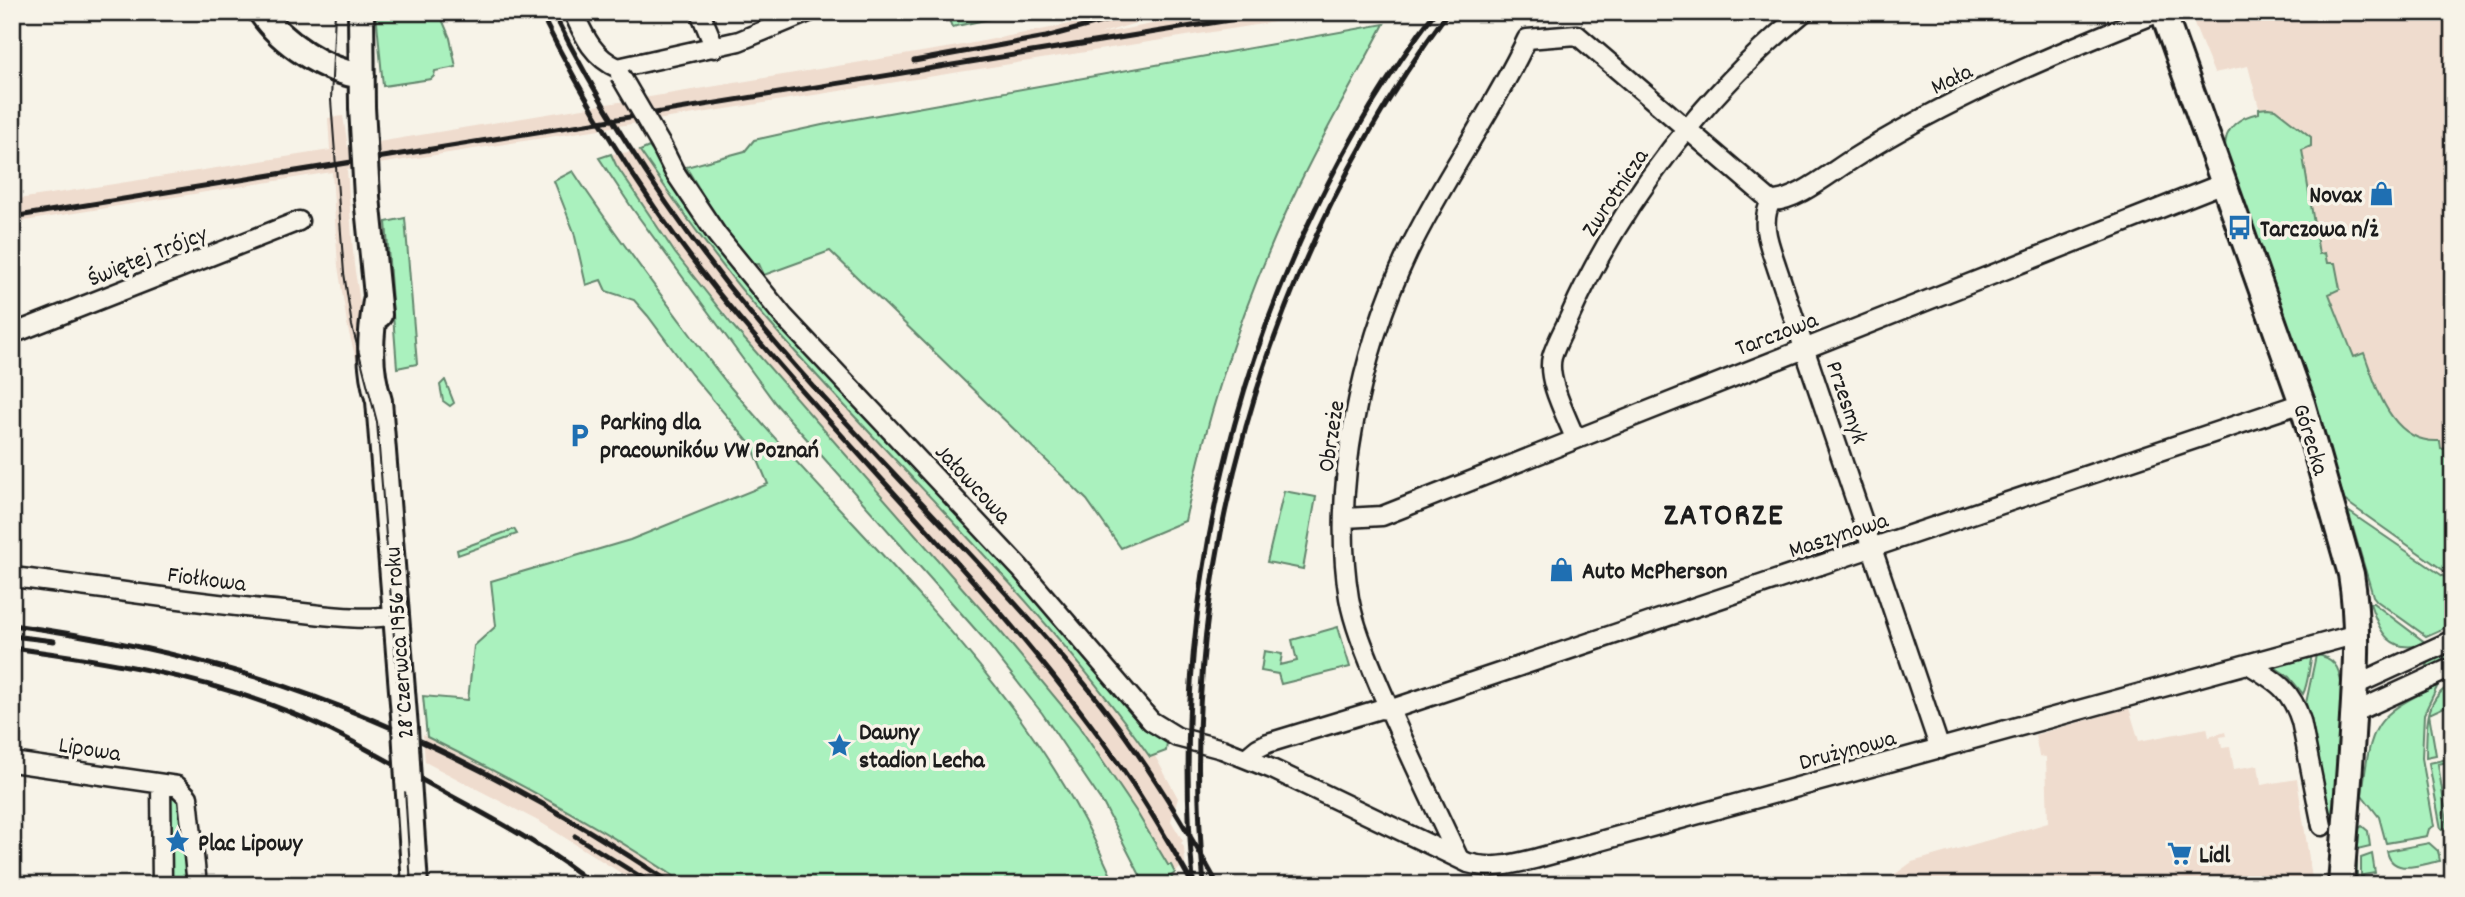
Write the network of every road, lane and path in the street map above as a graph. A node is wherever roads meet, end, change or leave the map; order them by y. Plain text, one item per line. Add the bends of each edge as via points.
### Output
1 (261, 12) edge
2 (361, 12) edge
3 (573, 12) edge
4 (700, 12) edge
5 (809, 12) edge
6 (1804, 12) edge
7 (2161, 12) edge
8 (715, 48) junction
9 (614, 68) junction
10 (362, 76) junction
11 (1688, 130) junction
12 (2224, 183) junction
13 (1771, 201) junction
14 (299, 221) dead end
15 (12, 334) edge
16 (1804, 349) junction
17 (2302, 403) junction
18 (1575, 438) junction
19 (1345, 519) junction
20 (1873, 548) junction
21 (12, 577) edge
22 (396, 615) junction
23 (2357, 634) junction
24 (2453, 640) edge
25 (2248, 664) junction
26 (2453, 667) edge
27 (2355, 685) junction
28 (1389, 710) junction
29 (2353, 713) junction
30 (1940, 749) junction
31 (1246, 758) junction
32 (12, 762) edge
33 (160, 785) junction
34 (2322, 826) dead end
35 (1458, 857) junction
36 (162, 885) edge
37 (197, 885) edge
38 (415, 885) edge
39 (2341, 885) edge

1 - 10 street via 304,51 344,73
2 - 10 street, 28 Czerwca 1956 roku
3 - 9 street, Jałowcowa via 589,44
4 - 8 street
5 - 8 street
6 - 11 street, Zwrotnicza via 1733,76
7 - 12 street, Górecka
7 - 13 street, Mała via 2062,51 1922,119 1789,198
8 - 9 street
9 - 31 street, Jałowcowa, bridge via 674,171 783,317 1012,559 1141,710 1177,737
10 - 22 street, 28 Czerwca 1956 roku, bridge via 376,301 372,381 379,401
11 - 13 street
11 - 18 street, Zwrotnicza via 1604,248 1551,359 1552,376
11 - 19 street, Obrzeże via 1577,35 1527,39 1408,253 1377,332 1349,446
12 - 16 street, Tarczowa
12 - 17 street, Górecka
13 - 16 street, Przesmyk via 1765,218 1767,234
14 - 15 street, Świętej Trójcy
16 - 18 street, Tarczowa
16 - 20 street, Przesmyk
17 - 20 street, Maszynowa
17 - 23 street, Górecka via 2351,574
18 - 19 street, Tarczowa via 1382,516
19 - 28 street, Obrzeże via 1350,599
20 - 28 street, Maszynowa
20 - 30 street, Przesmyk
21 - 22 street, Fiołkowa via 207,604 365,619
22 - 38 street, 28 Czerwca 1956 roku, bridge
23 - 25 street, Drużynowa
23 - 27 street, Górecka
24 - 27 street
25 - 30 street, Drużynowa
25 - 34 street via 2276,680 2296,705
26 - 29 street
27 - 29 street, Górecka
28 - 31 street via 1268,743
28 - 35 street, Obrzeże
29 - 39 street, Górecka
30 - 35 street, Drużynowa via 1505,866 1480,867
31 - 35 street, Jałowcowa
32 - 33 street, Lipowa
33 - 36 street
33 - 37 street via 177,786 188,797

